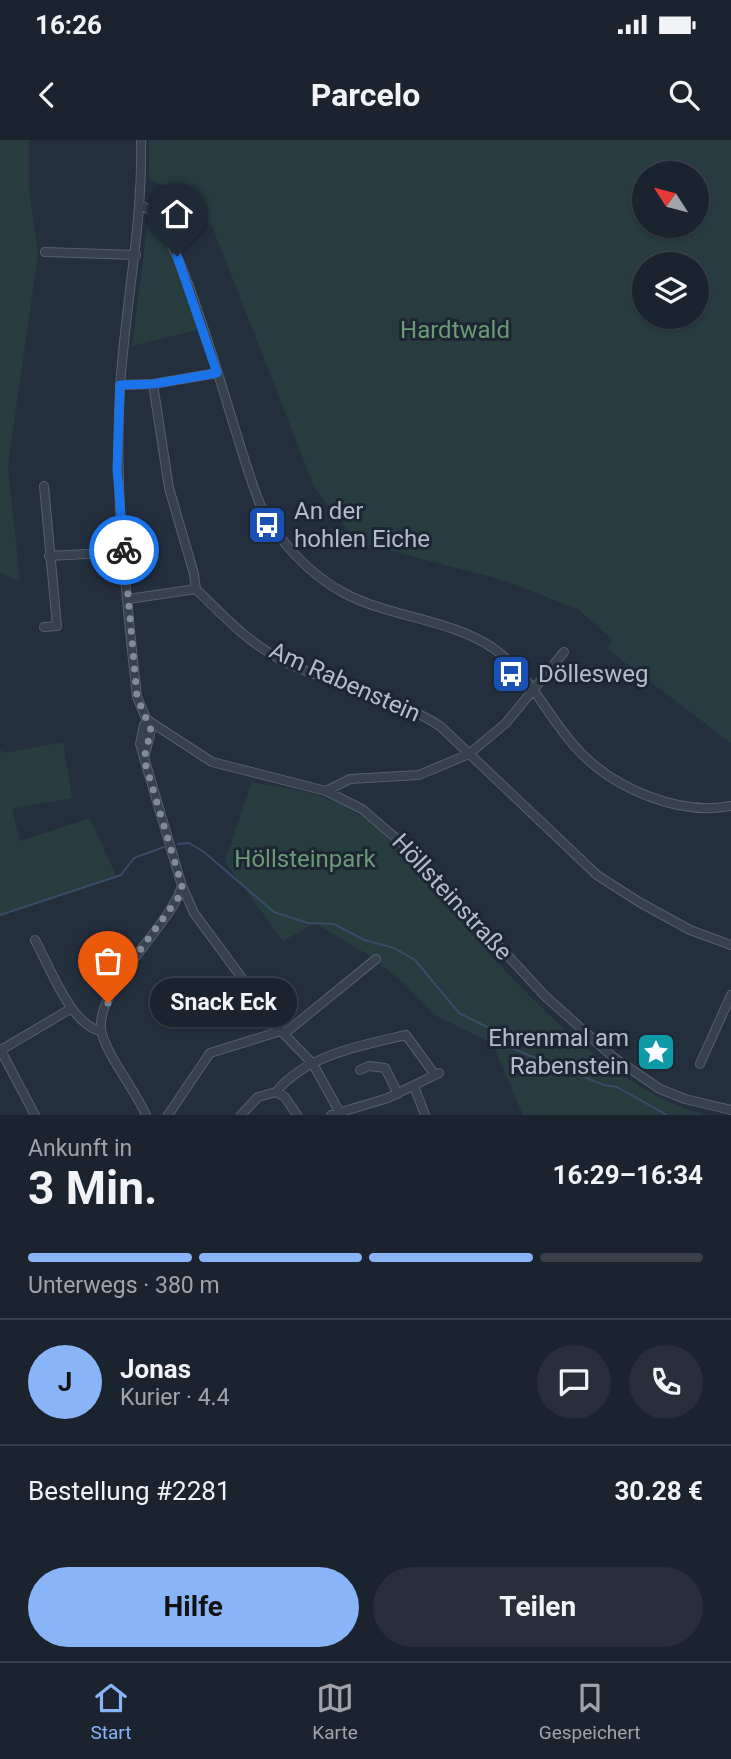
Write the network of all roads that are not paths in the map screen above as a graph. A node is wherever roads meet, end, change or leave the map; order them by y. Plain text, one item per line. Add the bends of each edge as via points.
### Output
1 (141, 140) edge
2 (141, 206) junction
3 (46, 252) dead end
4 (136, 255) junction
5 (217, 373) junction
6 (153, 384) junction
7 (120, 385) junction
8 (44, 485) dead end
9 (124, 552) junction
10 (49, 556) junction
11 (196, 589) junction
12 (128, 599) junction
13 (44, 627) dead end
14 (564, 652) dead end
15 (533, 686) junction
16 (149, 721) junction
17 (469, 754) junction
18 (326, 791) junction
19 (731, 806) edge
20 (182, 886) junction
21 (170, 911) junction
22 (194, 913) junction
23 (35, 940) dead end
24 (731, 945) edge
25 (376, 958) dead end
26 (731, 995) edge
27 (72, 1008) junction
28 (101, 1031) junction
29 (283, 1032) junction
30 (0, 1049) edge
31 (313, 1063) junction
32 (700, 1064) dead end
33 (360, 1070) dead end
34 (414, 1086) junction
35 (276, 1092) junction
36 (398, 1094) junction
37 (367, 1110) edge
38 (731, 1110) edge
39 (337, 1114) edge
40 (35, 1115) edge
41 (146, 1115) edge
42 (168, 1115) edge
43 (241, 1115) edge
44 (298, 1115) edge
45 (425, 1115) edge

1 - 2 street
2 - 4 street
2 - 5 street via 155,212 184,271
3 - 4 street
4 - 7 street
5 - 6 street
5 - 15 street via 261,506 297,556 345,594 460,630 493,648
6 - 7 street
6 - 11 street via 169,488
7 - 9 street via 117,469
8 - 10 street
9 - 10 street
9 - 12 street
10 - 13 street via 57,626
11 - 12 street
11 - 17 street, Am Rabenstein via 234,626 285,662 416,711
12 - 16 street via 137,697
14 - 15 street
15 - 17 street via 506,723
15 - 19 street via 580,753 612,778 641,794 681,804
16 - 18 street, Höllsteinstraße via 212,762
16 - 20 street via 144,759
17 - 18 street via 419,775 350,779
17 - 24 street, Am Rabenstein via 597,875 678,923
18 - 38 street, Höllsteinstraße via 362,808 387,827 545,996 636,1075 685,1100
20 - 21 street
20 - 22 street
21 - 22 street via 181,907
21 - 28 street via 108,1003
22 - 29 street
23 - 27 street
25 - 29 street
26 - 32 street
27 - 28 street via 91,1029
27 - 30 street
28 - 41 street
29 - 31 street
29 - 42 street via 210,1053
30 - 40 street
31 - 34 street via 406,1035 437,1074
31 - 35 street
31 - 39 street
33 - 36 street via 386,1068
34 - 36 street
34 - 45 street
35 - 43 street via 258,1097
35 - 44 street
36 - 37 street
37 - 39 street

